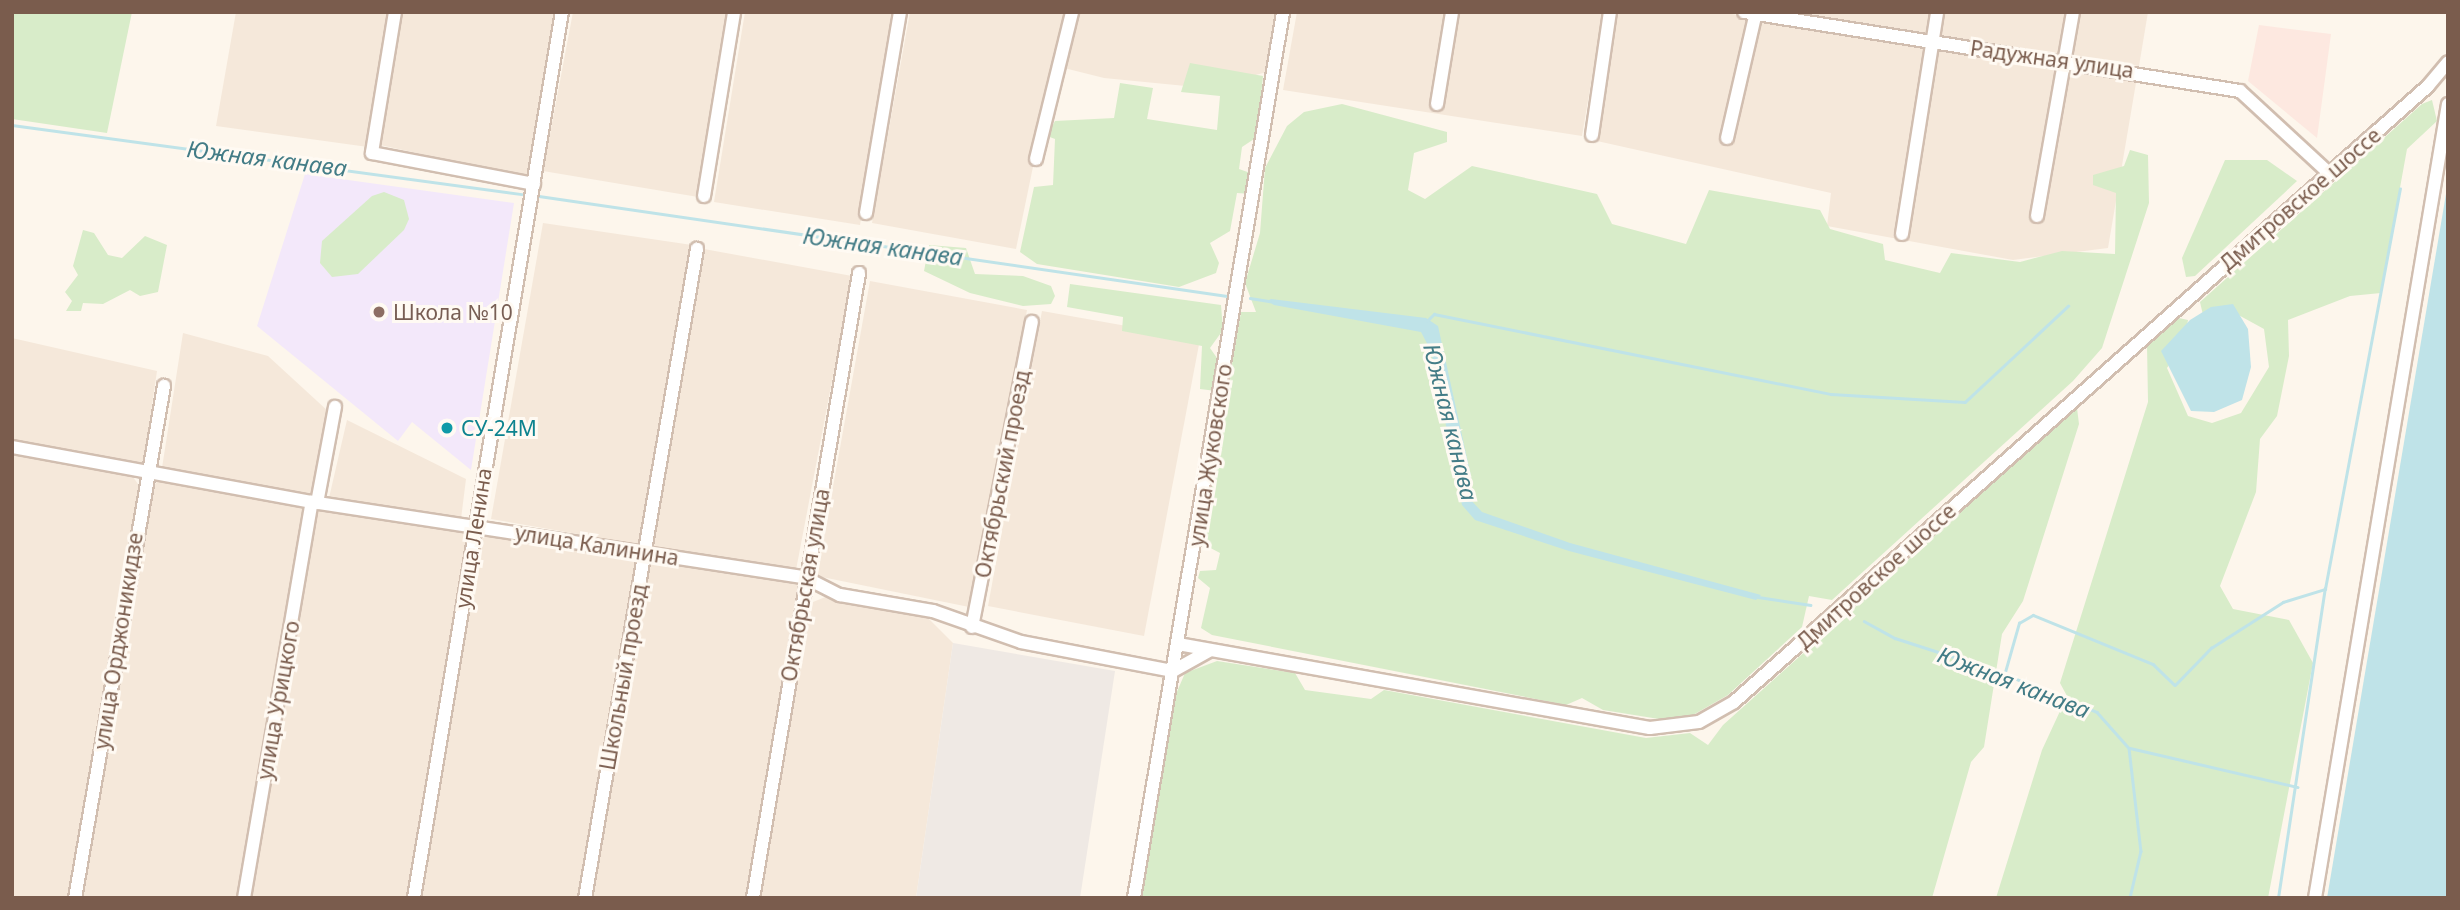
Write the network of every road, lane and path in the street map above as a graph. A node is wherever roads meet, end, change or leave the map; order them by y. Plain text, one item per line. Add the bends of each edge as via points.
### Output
1 (395, 12) edge
2 (562, 12) edge
3 (734, 12) edge
4 (900, 12) edge
5 (1072, 12) edge
6 (1283, 12) edge
7 (1452, 12) edge
8 (1610, 12) edge
9 (1937, 12) edge
10 (2073, 12) edge
11 (1752, 13) edge
12 (1932, 41) junction
13 (2065, 60) junction
14 (2448, 62) edge
15 (1437, 104) dead end
16 (2448, 104) edge
17 (1592, 135) dead end
18 (1727, 138) dead end
19 (1036, 159) dead end
20 (2329, 173) junction
21 (534, 184) junction
22 (704, 196) dead end
23 (866, 213) dead end
24 (2037, 216) dead end
25 (1902, 234) dead end
26 (697, 249) dead end
27 (859, 273) dead end
28 (1032, 322) dead end
29 (164, 386) dead end
30 (335, 407) dead end
31 (12, 447) edge
32 (150, 472) junction
33 (314, 502) junction
34 (476, 526) junction
35 (645, 552) junction
36 (806, 578) junction
37 (972, 627) junction
38 (1178, 644) junction
39 (1215, 650) junction
40 (1173, 671) junction
41 (75, 898) edge
42 (244, 898) edge
43 (414, 898) edge
44 (585, 898) edge
45 (753, 898) edge
46 (1134, 898) edge
47 (2315, 898) edge

1 - 21 street via 372,153
2 - 21 street, улица Ленина
3 - 22 street
4 - 23 street
5 - 19 street
6 - 38 street, улица Жуковского
7 - 15 street
8 - 17 street
9 - 12 street
10 - 13 street
11 - 12 street, Радужная улица
11 - 18 street
12 - 13 street, Радужная улица
12 - 25 street
13 - 20 street, Радужная улица via 2239,91
13 - 24 street
14 - 20 street, Дмитровское шоссе via 2428,86
16 - 47 street
20 - 39 street, Дмитровское шоссе via 1734,702 1699,722 1650,728
21 - 34 street, улица Ленина
26 - 35 street, Школьный проезд
27 - 36 street, Октябрьская улица
28 - 37 street, Октябрьский проезд
29 - 32 street, улица Орджоникидзе
30 - 33 street, улица Урицкого
31 - 32 street, улица Калинина
32 - 33 street, улица Калинина
32 - 41 street, улица Орджоникидзе
33 - 34 street, улица Калинина
33 - 42 street, улица Урицкого
34 - 35 street, улица Калинина
34 - 43 street, улица Ленина
35 - 36 street, улица Калинина
35 - 44 street, Школьный проезд
36 - 37 street, улица Калинина via 840,595 933,611
36 - 45 street, Октябрьская улица
37 - 40 street, улица Калинина via 1021,642
38 - 39 street, Дмитровское шоссе
38 - 40 street, улица Жуковского
39 - 40 street via 1189,658
40 - 46 street, улица Жуковского

